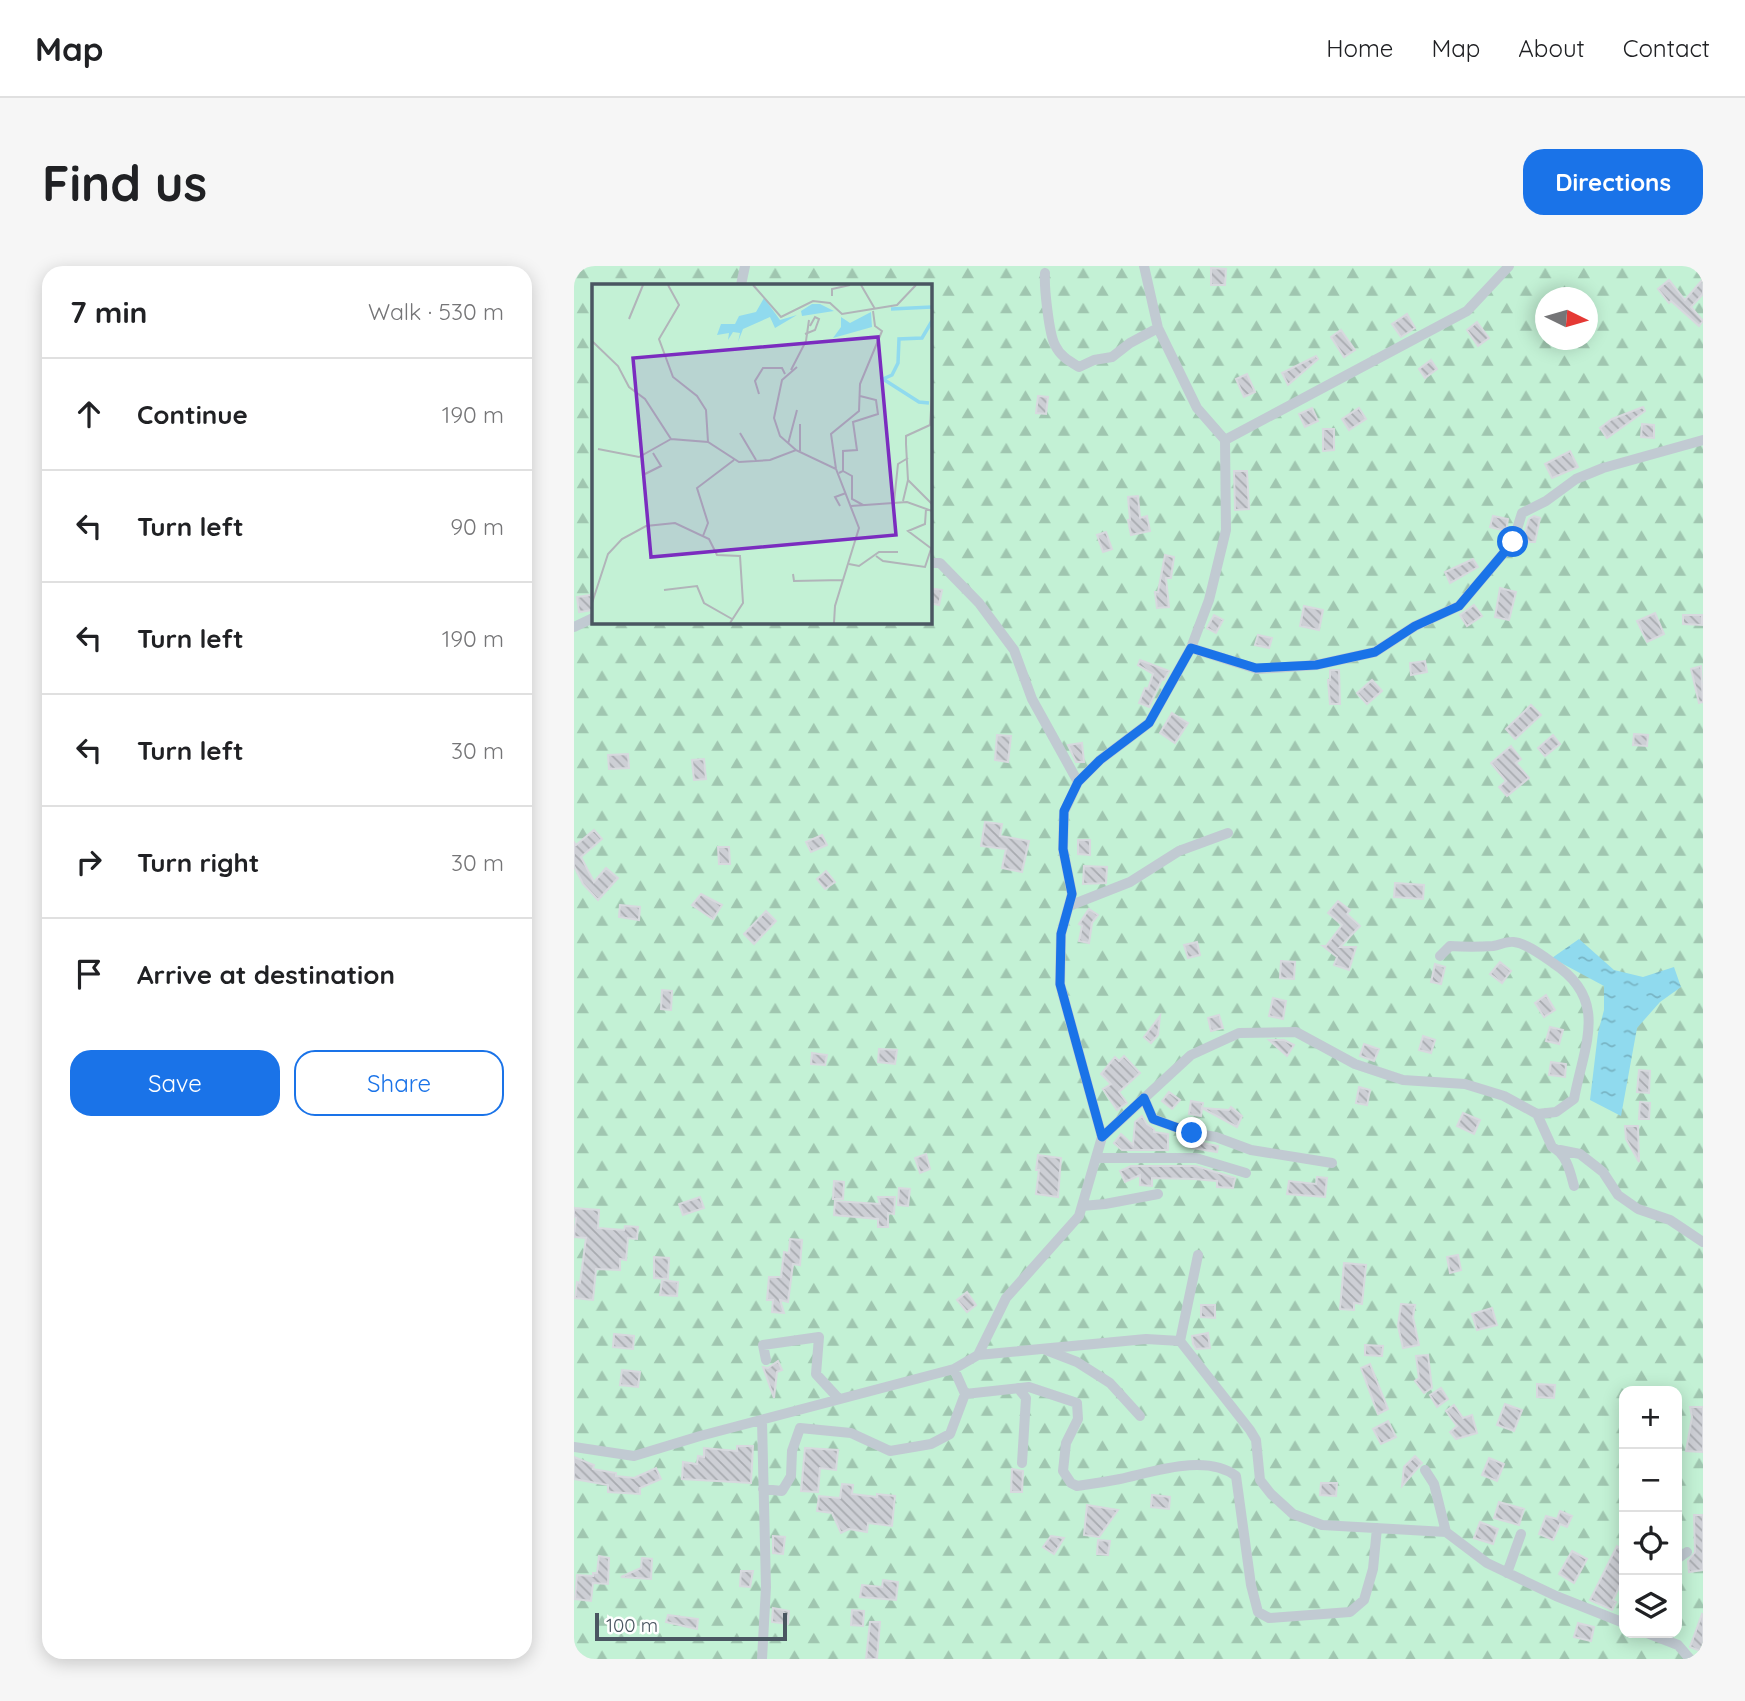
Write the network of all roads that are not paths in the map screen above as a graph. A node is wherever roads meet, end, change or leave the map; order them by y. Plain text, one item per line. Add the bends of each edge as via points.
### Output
1 (745, 266) edge
2 (1144, 266) edge
3 (1509, 266) edge
4 (1045, 274) dead end
5 (741, 284) edge
6 (1158, 328) junction
7 (1225, 440) junction
8 (1703, 440) edge
9 (931, 563) edge
10 (592, 618) edge
11 (574, 627) edge
12 (1191, 648) junction
13 (1078, 782) junction
14 (1228, 833) dead end
15 (1069, 906) junction
16 (1440, 956) dead end
17 (1144, 1098) junction
18 (1537, 1114) junction
19 (1102, 1137) junction
20 (1560, 1150) junction
21 (1096, 1158) junction
22 (1332, 1163) dead end
23 (1246, 1173) dead end
24 (1574, 1186) dead end
25 (1158, 1194) dead end
26 (1082, 1206) junction
27 (1703, 1242) edge
28 (1198, 1255) dead end
29 (1180, 1342) junction
30 (1044, 1349) junction
31 (978, 1355) junction
32 (766, 1360) dead end
33 (954, 1369) junction
34 (1018, 1388) junction
35 (965, 1394) junction
36 (839, 1399) junction
37 (1140, 1416) dead end
38 (762, 1421) junction
39 (574, 1447) edge
40 (1022, 1463) dead end
41 (1425, 1470) dead end
42 (763, 1489) junction
43 (1377, 1528) junction
44 (1446, 1532) junction
45 (1521, 1534) dead end
46 (1507, 1573) junction
47 (1619, 1621) edge
48 (1660, 1638) edge
49 (762, 1659) edge
50 (1690, 1659) edge

1 - 5 street
2 - 6 street
3 - 7 street via 1467,311
4 - 6 street via 1054,344 1064,358 1079,367 1112,357
6 - 7 street via 1197,408
7 - 12 street via 1226,530 1209,600
8 - 12 street via 1603,468 1522,513 1513,542 1459,606 1415,626 1375,652 1316,665 1256,668
9 - 13 street via 940,564 979,603 1014,650 1031,699
10 - 11 street
12 - 13 street via 1149,723
13 - 15 street via 1064,811 1063,849 1072,894
14 - 15 street via 1179,851 1130,882
15 - 19 street via 1061,934 1060,984
16 - 18 street via 1450,946 1516,942 1569,974 1581,992 1591,1016 1574,1099 1556,1112
17 - 18 street via 1191,1055 1239,1033 1296,1032 1355,1064 1403,1080 1465,1084 1504,1096
17 - 19 street
17 - 22 street via 1153,1119 1192,1133 1251,1150
18 - 20 street via 1552,1147
19 - 21 street
20 - 24 street
20 - 27 street via 1580,1154 1638,1209 1670,1220
21 - 23 street via 1196,1158
21 - 26 street
25 - 26 street
26 - 31 street via 1079,1216 1006,1298
28 - 29 street
29 - 30 street via 1146,1339
29 - 43 street via 1256,1440 1260,1480 1271,1494 1293,1514 1322,1525
30 - 31 street
30 - 37 street via 1077,1362 1110,1383
31 - 33 street
32 - 36 street via 763,1345 819,1337 816,1374
33 - 35 street
33 - 36 street
34 - 35 street
34 - 40 street via 1026,1398
34 - 43 street via 1029,1387 1077,1403 1078,1419 1066,1443 1063,1471 1077,1486 1179,1466 1227,1469 1236,1476 1251,1585 1258,1612 1269,1618 1350,1612 1364,1600
35 - 42 street via 950,1434 931,1444 890,1451 850,1433 800,1428 792,1451 791,1476 782,1491
36 - 38 street
38 - 39 street via 634,1456
38 - 42 street
41 - 44 street via 1434,1484
42 - 49 street via 766,1587
43 - 44 street
44 - 46 street
45 - 46 street
46 - 47 street
48 - 50 street via 1678,1645

